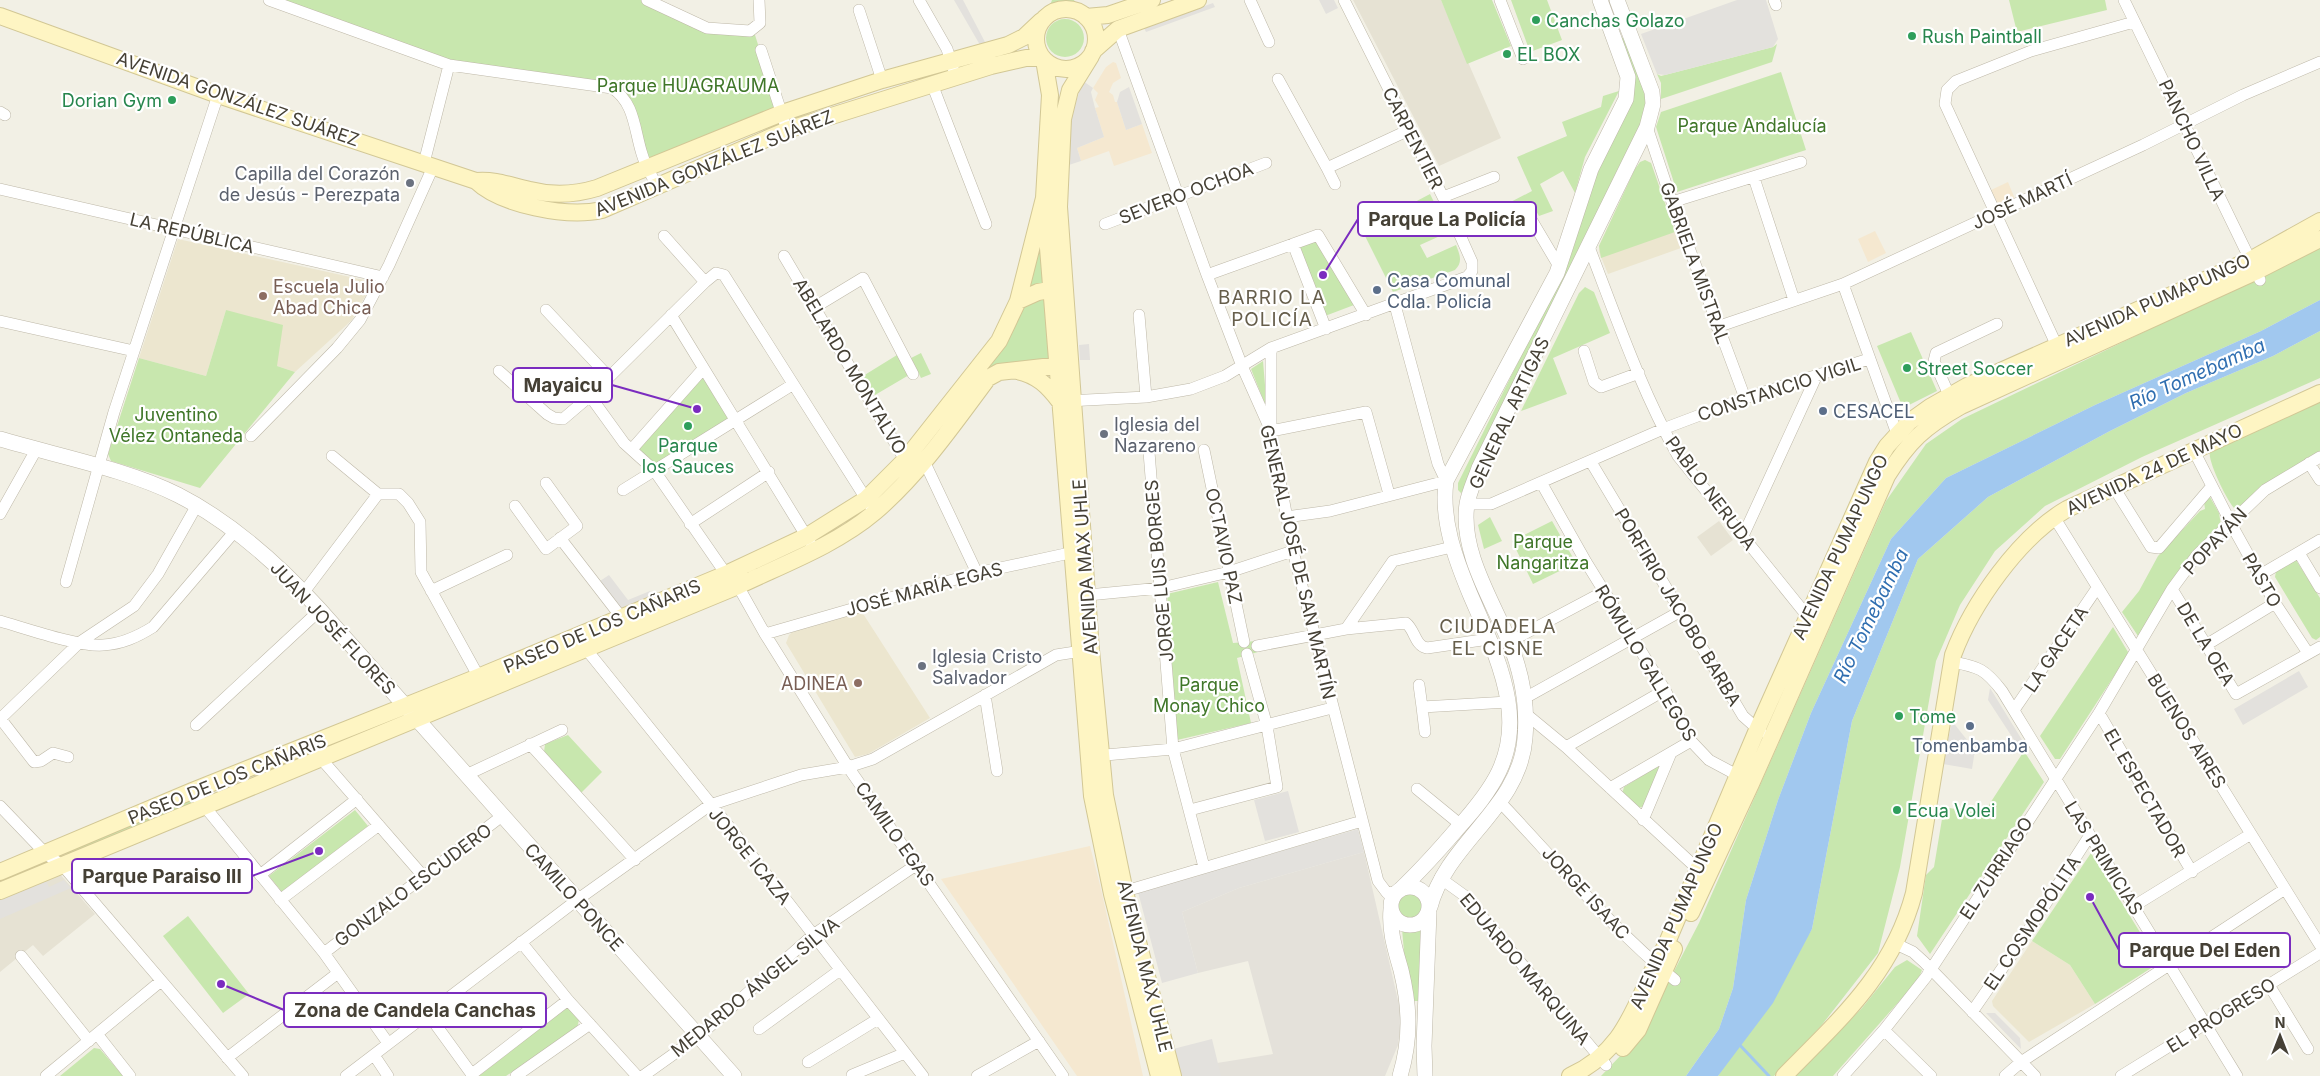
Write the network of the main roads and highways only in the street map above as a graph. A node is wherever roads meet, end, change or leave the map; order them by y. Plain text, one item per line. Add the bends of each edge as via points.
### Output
1 (1052, 0) edge
2 (1152, 0) edge
3 (1198, 0) edge
4 (1080, 9) edge
5 (0, 16) edge
6 (1044, 19) junction
7 (1092, 53) junction
8 (1043, 59) junction
9 (953, 69) junction
10 (476, 181) junction
11 (1044, 198) junction
12 (2320, 221) edge
13 (2320, 239) edge
14 (2255, 271) junction
15 (1058, 289) junction
16 (1018, 300) junction
17 (1063, 365) junction
18 (1010, 370) junction
19 (2320, 393) edge
20 (1066, 401) junction
21 (870, 506) junction
22 (811, 543) junction
23 (1078, 551) junction
24 (626, 624) junction
25 (1085, 650) junction
26 (1769, 735) junction
27 (315, 751) junction
28 (0, 872) edge
29 (1703, 874) junction
30 (0, 891) edge
31 (1119, 893) junction
32 (1602, 1062) junction
33 (1786, 1073) edge
34 (1159, 1076) edge
35 (1173, 1076) edge
36 (1570, 1076) edge
37 (1591, 1076) edge

1 - 6 main road
2 - 4 main road via 1108,15
3 - 7 main road via 1118,29
4 - 6 main road via 1063,9
4 - 7 main road via 1095,32
5 - 10 main road, AVENIDA GONZÁLEZ SUÁREZ via 218,95
6 - 8 main road via 1036,34
6 - 9 main road, AVENIDA GONZÁLEZ SUÁREZ via 1008,45
7 - 8 main road via 1081,65 1069,69
7 - 15 main road, AVENIDA MAX UHLE via 1070,90 1063,119
8 - 9 main road, AVENIDA GONZÁLEZ SUÁREZ
8 - 11 main road, AVENIDA MAX UHLE via 1050,95
9 - 10 main road, AVENIDA GONZÁLEZ SUÁREZ via 882,80 782,113 597,188 566,194 542,193 489,180
9 - 10 main road, AVENIDA GONZÁLEZ SUÁREZ via 932,84 787,130 586,214 552,212 486,191
11 - 15 main road, AVENIDA MAX UHLE
11 - 16 main road, PASEO DE LOS CAÑARIS
12 - 14 main road, AVENIDA PUMAPUNGO
13 - 14 main road, AVENIDA PUMAPUNGO
14 - 26 main road, AVENIDA PUMAPUNGO via 1986,394 1924,428 1887,476
14 - 26 main road, AVENIDA PUMAPUNGO via 2056,344 1948,395 1897,434 1877,462 1808,617
15 - 16 main road
15 - 17 main road, AVENIDA MAX UHLE
16 - 21 main road, PASEO DE LOS CAÑARIS via 999,341
17 - 18 main road, PASEO DE LOS CAÑARIS
17 - 20 main road, AVENIDA MAX UHLE
18 - 20 main road via 1029,373
18 - 21 main road, PASEO DE LOS CAÑARIS via 988,378 925,463
19 - 33 main road, AVENIDA 24 DE MAYO via 2113,486 2054,517 2022,548 1975,608 1960,636 1952,662 1914,893 1896,944 1868,988
20 - 23 main road, AVENIDA MAX UHLE
21 - 22 main road, PASEO DE LOS CAÑARIS
22 - 24 main road, PASEO DE LOS CAÑARIS via 726,574
22 - 24 main road, PASEO DE LOS CAÑARIS via 738,586
23 - 25 main road, AVENIDA MAX UHLE
23 - 25 main road, AVENIDA MAX UHLE via 1088,595
24 - 27 main road, PASEO DE LOS CAÑARIS
25 - 31 main road, AVENIDA MAX UHLE via 1094,756 1105,795
26 - 29 main road, AVENIDA PUMAPUNGO
26 - 29 main road, AVENIDA PUMAPUNGO via 1737,775
27 - 28 main road, PASEO DE LOS CAÑARIS via 192,791
27 - 30 main road, PASEO DE LOS CAÑARIS via 204,806
29 - 32 main road, AVENIDA PUMAPUNGO via 1666,945 1664,972
31 - 34 main road, AVENIDA MAX UHLE
31 - 35 main road, AVENIDA MAX UHLE
32 - 36 main road, AVENIDA PUMAPUNGO
32 - 37 main road, AVENIDA PUMAPUNGO

